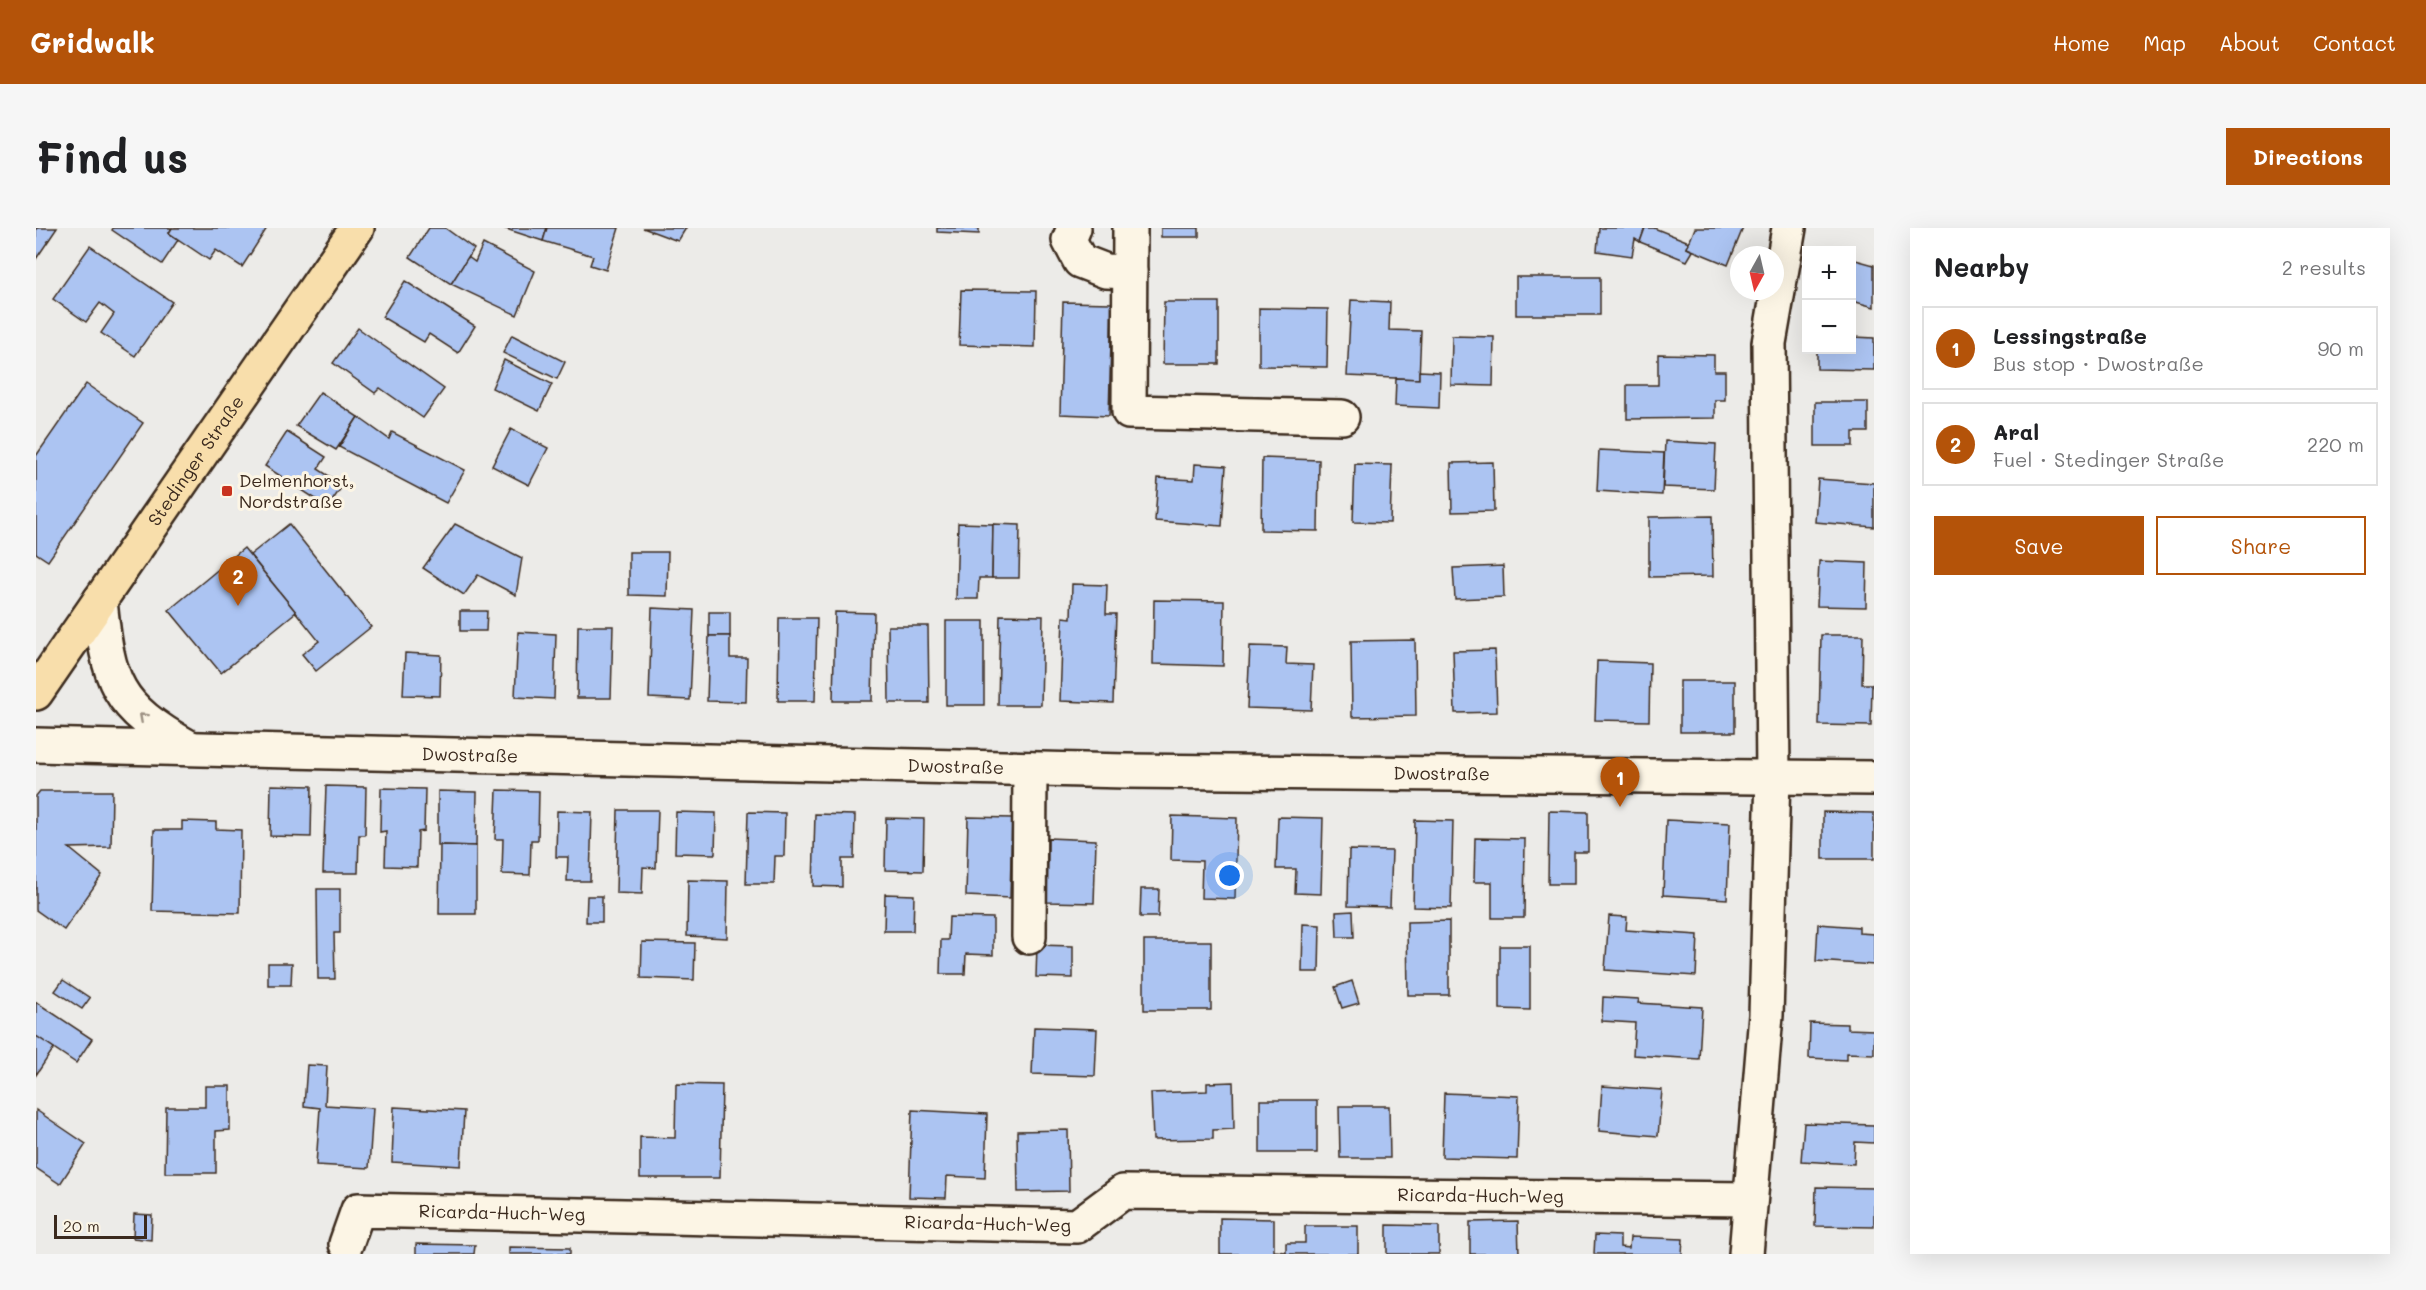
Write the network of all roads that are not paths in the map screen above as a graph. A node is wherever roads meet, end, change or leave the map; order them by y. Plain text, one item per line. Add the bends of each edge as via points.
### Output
1 (357, 228) edge
2 (1074, 228) edge
3 (1130, 228) edge
4 (1790, 228) edge
5 (1130, 272) junction
6 (1342, 417) dead end
7 (100, 600) junction
8 (36, 693) edge
9 (36, 746) edge
10 (192, 749) junction
11 (1030, 769) junction
12 (1773, 777) junction
13 (1874, 778) edge
14 (1029, 938) dead end
15 (1750, 1199) junction
16 (346, 1244) dead end
17 (1746, 1254) edge

1 - 7 main road, Stedinger Straße
2 - 5 street via 1069,240 1080,261 1106,271
3 - 5 street
4 - 12 street via 1769,343
5 - 6 street via 1129,412
7 - 8 main road, Stedinger Straße
10 -> 7 street via 143,718 120,694 109,668
9 - 10 street, Dwostraße
10 - 11 street, Dwostraße
11 - 12 street, Dwostraße
11 - 14 street
12 - 13 street, Dwostraße
12 - 15 street via 1766,1015
15 - 16 street, Ricarda-Huch-Weg via 1123,1192 1077,1226 358,1210
15 - 17 street

